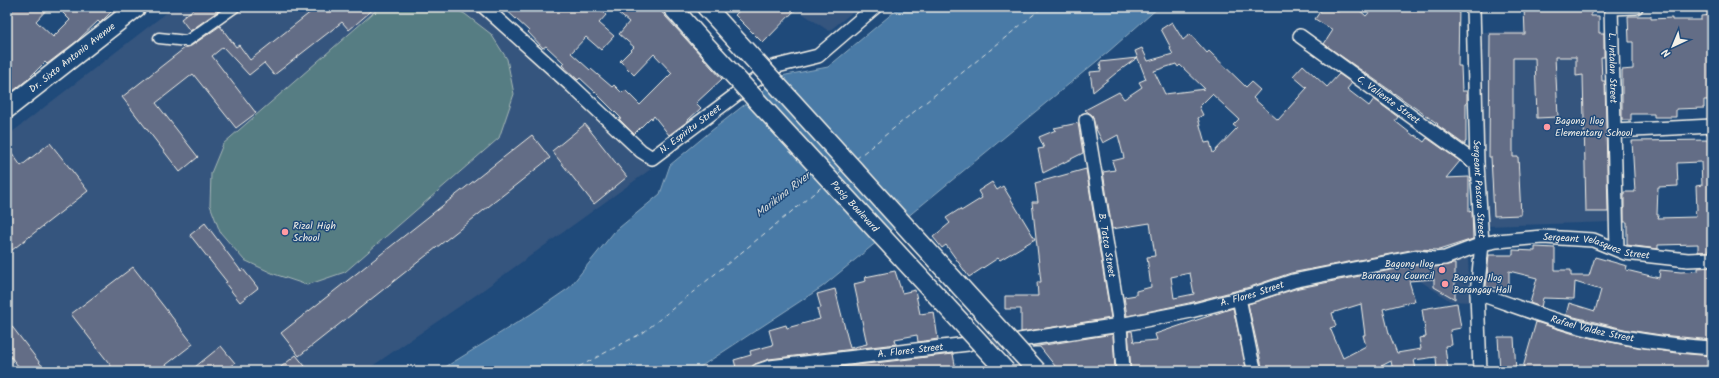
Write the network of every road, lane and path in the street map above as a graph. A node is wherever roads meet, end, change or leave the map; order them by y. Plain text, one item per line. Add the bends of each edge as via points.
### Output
1 (137, 7) edge
2 (235, 7) edge
3 (484, 7) edge
4 (672, 7) edge
5 (875, 7) edge
6 (1473, 7) edge
7 (1636, 7) edge
8 (1611, 8) edge
9 (712, 13) edge
10 (1300, 36) dead end
11 (159, 38) dead end
12 (7, 109) edge
13 (1086, 120) dead end
14 (1712, 126) edge
15 (1614, 131) junction
16 (1477, 164) junction
17 (1482, 244) junction
18 (1617, 249) junction
19 (1712, 259) edge
20 (1476, 293) junction
21 (1239, 298) junction
22 (1120, 325) junction
23 (1019, 340) tunnel mouth
24 (968, 344) tunnel mouth
25 (1712, 348) edge
26 (758, 371) edge
27 (1006, 371) edge
28 (1037, 371) edge
29 (1123, 371) edge
30 (1255, 371) edge
31 (1480, 371) edge

1 - 12 main road, Dr. Sixto Antonio Avenue
2 - 11 street via 187,41
3 - 5 street, N. Espiritu Street via 641,151 652,158 773,67 818,56
4 - 27 main road, Pasig Boulevard, bridge
6 - 16 street, Sergeant Pascua Street
7 - 8 street
8 - 15 street, L. Intalan Street
9 - 28 main road, bridge
10 - 16 street, C. Valiente Street
13 - 22 street, B. Tatco Street
14 - 15 street
15 - 18 street, L. Intalan Street
16 - 17 street, Sergeant Pascua Street
17 - 18 street, Sergeant Velasquez Street via 1543,237 1593,240
17 - 20 street, Sergeant Pascua Street
17 - 21 street, A. Flores Street via 1445,258 1434,260 1417,256 1293,281
18 - 19 street, Sergeant Velasquez Street via 1645,256 1688,260
20 - 25 street, Rafael Valdez Street via 1575,326 1626,338
20 - 31 street, Sergeant Pascua Street
21 - 22 street, A. Flores Street via 1191,311
21 - 30 street
22 - 23 street, A. Flores Street
22 - 29 street, B. Tatco Street
24 - 26 street, A. Flores Street via 770,367

